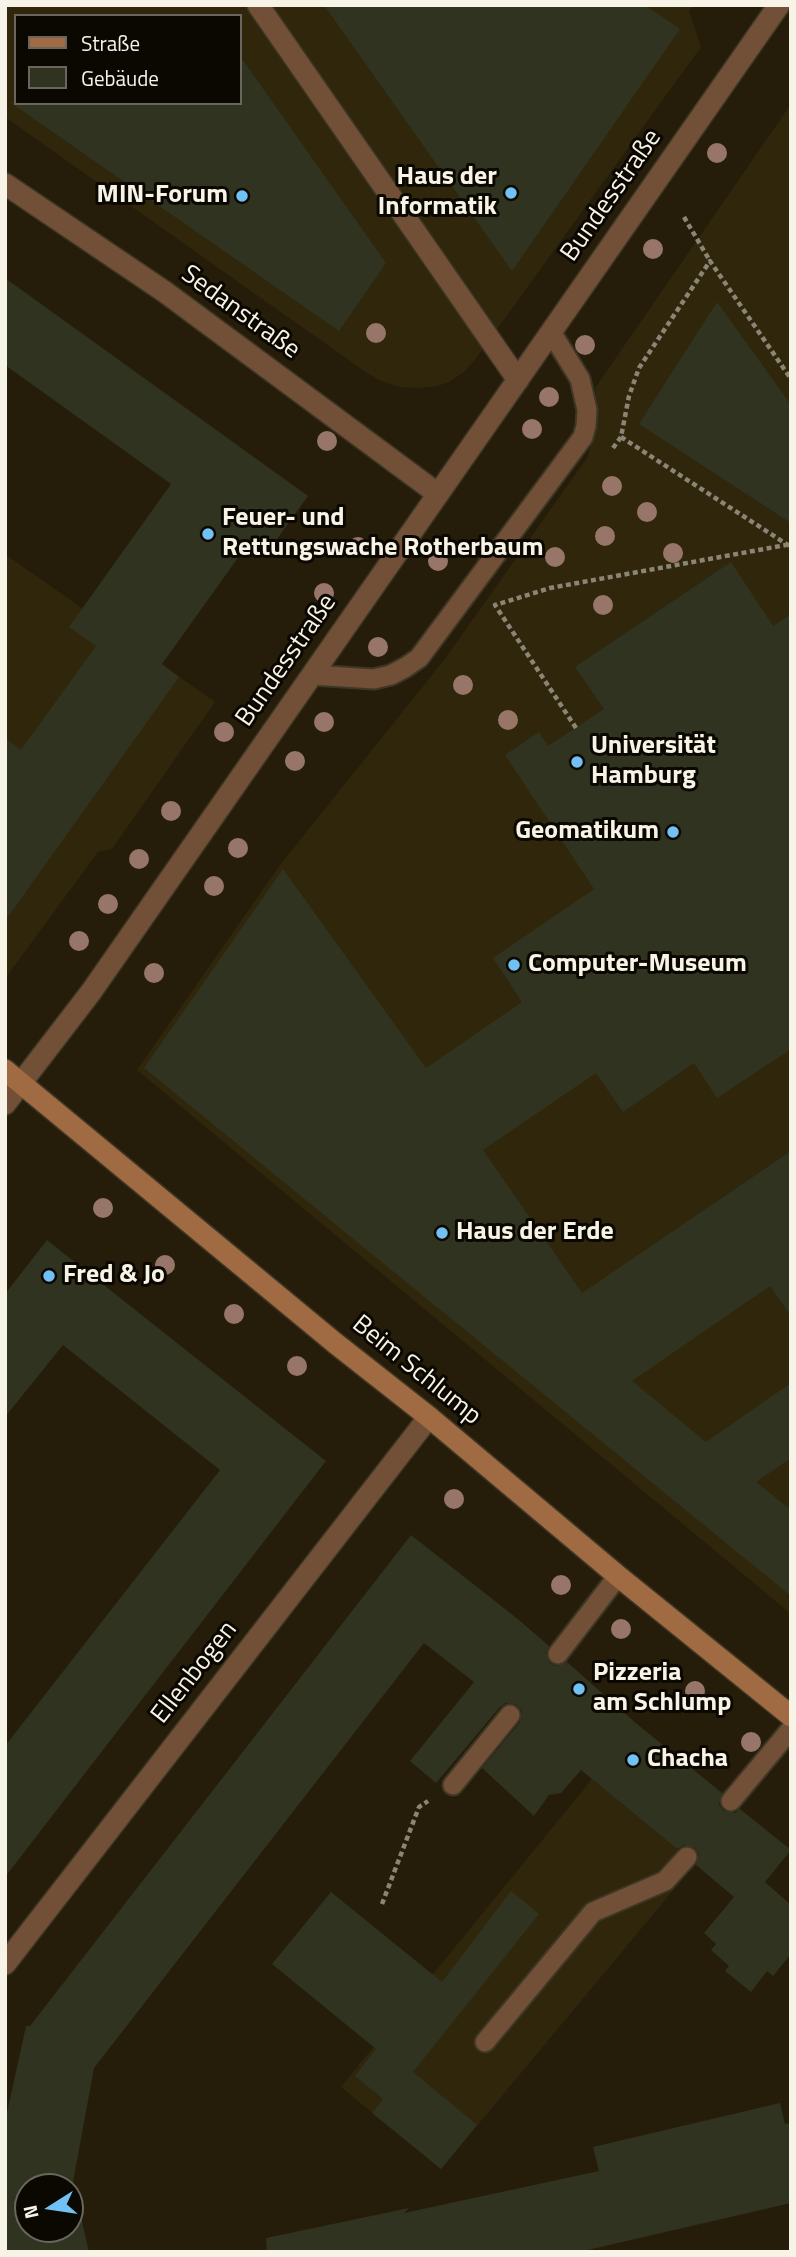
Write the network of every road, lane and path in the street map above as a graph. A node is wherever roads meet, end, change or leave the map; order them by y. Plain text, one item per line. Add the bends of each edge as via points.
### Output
1 (258, 5) edge
2 (779, 5) edge
3 (5, 184) edge
4 (684, 217) dead end
5 (710, 261) dead end
6 (551, 332) junction
7 (518, 380) junction
8 (583, 437) junction
9 (438, 494) junction
10 (788, 546) edge
11 (312, 675) junction
12 (576, 728) dead end
13 (14, 1077) edge
14 (5, 1104) edge
15 (429, 1417) junction
16 (618, 1576) junction
17 (558, 1654) dead end
18 (510, 1715) dead end
19 (791, 1716) edge
20 (791, 1730) edge
21 (453, 1785) joint
22 (730, 1801) dead end
23 (687, 1857) dead end
24 (382, 1904) dead end
25 (5, 1964) edge
26 (485, 2042) dead end

1 - 7 street
2 - 6 street, Bundesstraße
3 - 9 street, Sedanstraße via 165,292
4 - 5 path
6 - 7 street, Bundesstraße
6 - 8 lane via 580,379 587,410
7 - 9 street, Bundesstraße
8 - 10 path via 621,437
8 - 11 lane via 419,658 391,675 374,679
9 - 11 street, Bundesstraße
10 - 12 path via 550,588 495,605
11 - 13 street, Bundesstraße via 91,992
13 - 14 street, Bundesstraße
13 - 15 main road, Beim Schlump
15 - 16 main road, Beim Schlump
15 - 25 street, Ellenbogen
16 - 17 lane
16 - 19 main road, Beim Schlump
18 - 21 lane
20 - 22 lane
21 - 24 path via 419,1807
23 - 26 lane via 665,1881 593,1912

